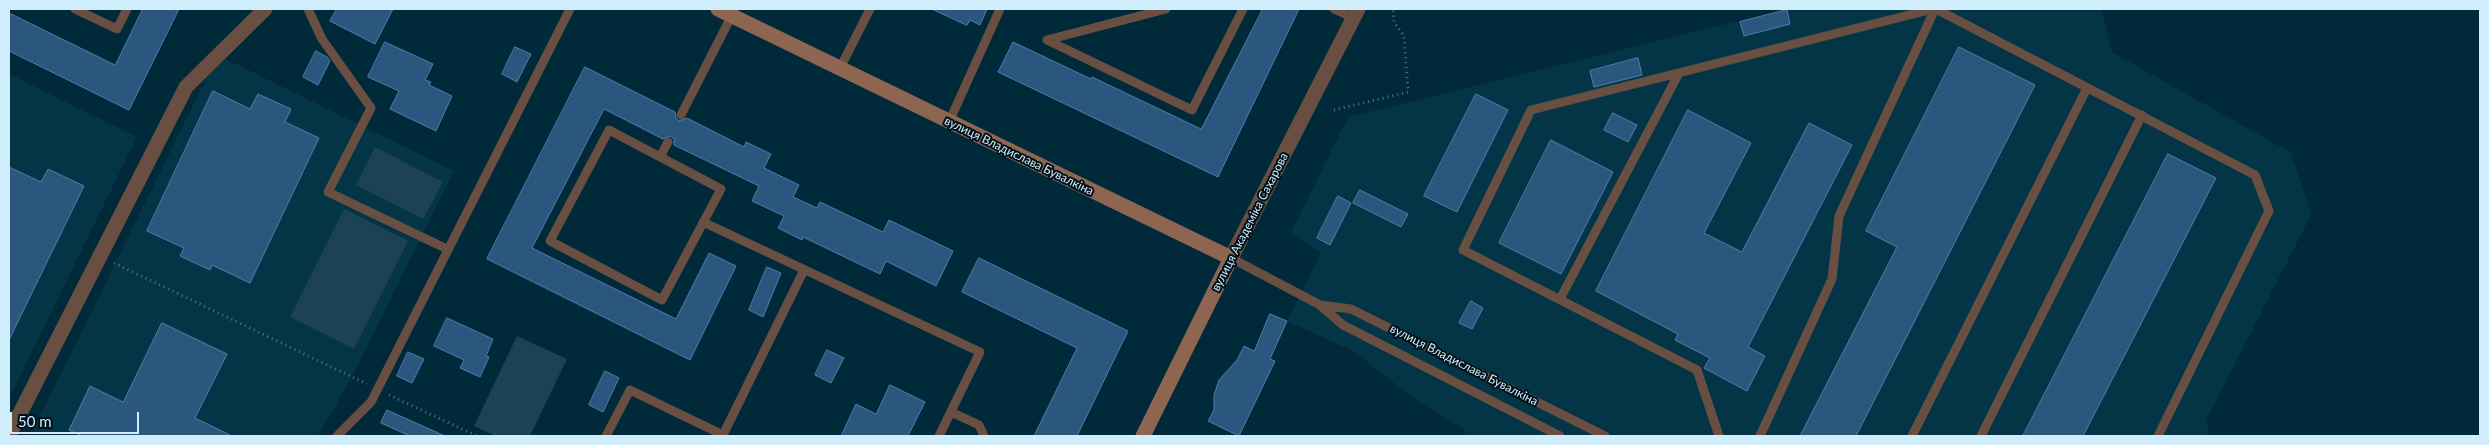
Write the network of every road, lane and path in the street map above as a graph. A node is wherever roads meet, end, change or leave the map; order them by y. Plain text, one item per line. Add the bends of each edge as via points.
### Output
1 (75, 9) edge
2 (127, 9) edge
3 (265, 9) edge
4 (308, 9) edge
5 (570, 9) edge
6 (870, 9) edge
7 (1000, 9) edge
8 (1166, 9) edge
9 (1243, 9) edge
10 (1334, 9) edge
11 (1393, 9) edge
12 (1935, 9) edge
13 (725, 12) edge
14 (1356, 13) edge
15 (840, 68) junction
16 (1679, 73) junction
17 (2087, 88) junction
18 (1334, 110) dead end
19 (681, 115) dead end
20 (2142, 115) junction
21 (949, 122) junction
22 (668, 142) dead end
23 (660, 157) junction
24 (703, 222) junction
25 (447, 249) junction
26 (100, 256) junction
27 (1230, 258) junction
28 (804, 270) junction
29 (1560, 299) junction
30 (1320, 304) junction
31 (377, 389) junction
32 (951, 412) junction
33 (9, 435) edge
34 (337, 436) edge
35 (477, 436) edge
36 (606, 436) edge
37 (939, 436) edge
38 (984, 436) edge
39 (1143, 436) edge
40 (1560, 436) edge
41 (1604, 436) edge
42 (1719, 436) edge
43 (1760, 436) edge
44 (1912, 436) edge
45 (1982, 436) edge
46 (2158, 436) edge

1 - 2 lane via 117,30
3 - 26 street via 186,86
4 - 25 lane via 322,39 371,108 328,192
5 - 25 lane
6 - 15 lane
7 - 21 lane
8 - 9 lane via 1047,40 1192,110
10 - 14 lane
11 - 18 path via 1394,22 1404,36 1408,92
12 - 16 lane
12 - 17 lane
12 - 43 lane via 1839,216 1832,279
13 - 15 street, вулиця Владислава Бувалкіна
13 - 19 lane
14 - 27 street, вулиця Академіка Сахарова
15 - 21 street, вулиця Владислава Бувалкіна
16 - 29 lane
16 - 29 lane via 1531,110 1463,250
17 - 20 lane
17 - 44 lane
20 - 45 lane
20 - 46 lane via 2255,175 2268,211
21 - 27 street, вулиця Владислава Бувалкіна
22 - 23 lane
23 - 24 lane via 720,189
23 - 24 lane via 609,130 550,241 662,300
24 - 28 lane
25 - 31 lane
26 - 31 path
26 - 33 street
27 - 30 lane, вулиця Владислава Бувалкіна
27 - 39 street, вулиця Академіка Сахарова
28 - 32 lane via 980,352
28 - 36 lane via 723,435 630,390
29 - 42 lane via 1697,370
30 - 40 lane, вулиця Владислава Бувалкіна via 1343,326
30 - 41 lane, вулиця Владислава Бувалкіна via 1351,309
31 - 34 lane via 371,402
31 - 35 path
32 - 37 lane
32 - 38 lane via 979,425

